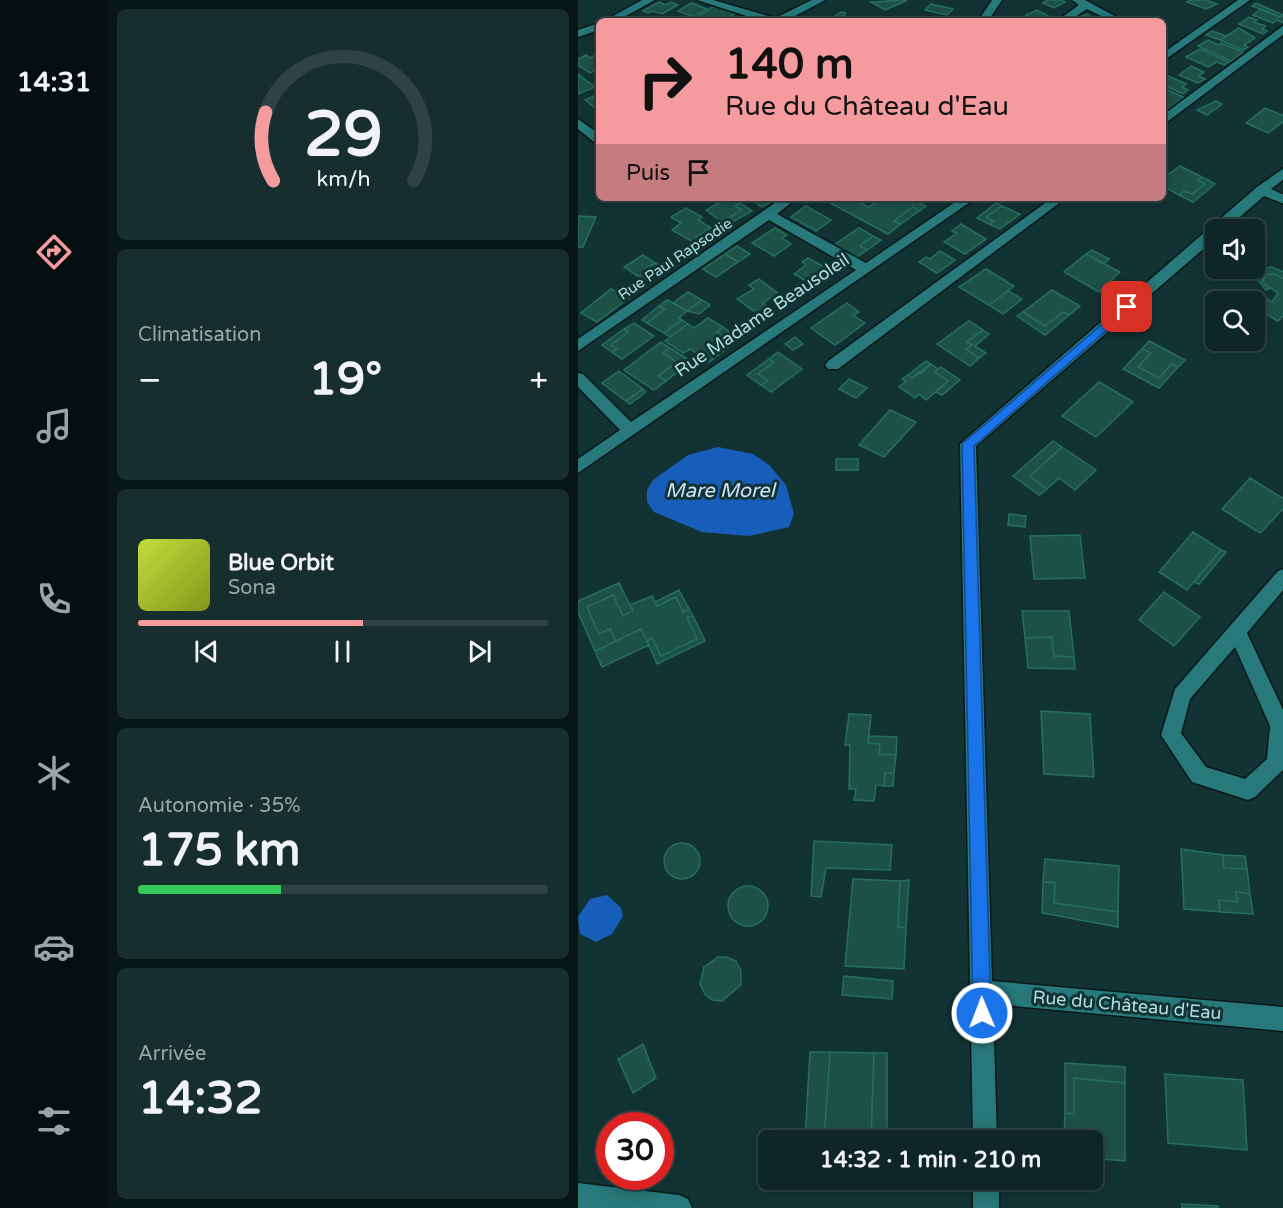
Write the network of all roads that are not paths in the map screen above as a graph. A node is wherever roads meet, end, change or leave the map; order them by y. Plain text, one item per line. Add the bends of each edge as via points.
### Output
1 (650, 0) edge
2 (702, 0) edge
3 (820, 0) edge
4 (997, 0) edge
5 (1245, 0) edge
6 (1082, 2) edge
7 (734, 3) edge
8 (615, 18) edge
9 (766, 18) edge
10 (784, 18) edge
11 (985, 18) edge
12 (1065, 18) edge
13 (1112, 18) edge
14 (596, 27) edge
15 (1283, 28) edge
16 (578, 34) edge
17 (1166, 45) edge
18 (1174, 49) junction
19 (1166, 56) edge
20 (1166, 119) edge
21 (578, 123) edge
22 (596, 137) edge
23 (1283, 172) edge
24 (1262, 190) junction
25 (1283, 200) edge
26 (787, 201) edge
27 (965, 201) edge
28 (1056, 201) edge
29 (770, 214) junction
30 (1229, 219) edge
31 (1205, 239) edge
32 (864, 268) junction
33 (578, 346) edge
34 (833, 366) dead end
35 (578, 378) edge
36 (629, 430) junction
37 (578, 467) edge
38 (1283, 576) edge
39 (1236, 631) junction
40 (981, 991) junction
41 (1283, 1019) edge
42 (985, 1130) edge
43 (986, 1190) edge
44 (578, 1196) edge
45 (679, 1208) edge
46 (986, 1208) edge

1 - 8 street
2 - 7 street
3 - 10 street
4 - 11 street
5 - 18 street
6 - 12 street
6 - 13 street
7 - 9 street
14 - 16 street
15 - 20 street
17 - 18 street
18 - 19 street
21 - 22 street
23 - 24 street
24 - 25 street
24 - 30 street
26 - 29 street, Rue Paul Rapsodie
27 - 32 street, Rue Madame Beausoleil
28 - 34 street
29 - 32 street
29 - 33 street, Rue Paul Rapsodie
31 - 40 street via 968,444
32 - 36 street, Rue Madame Beausoleil
35 - 36 street
36 - 37 street, Rue Madame Beausoleil
38 - 39 street
39 - 39 street via 1280,726 1276,763 1248,790 1199,775 1171,735 1182,695
40 - 41 street, Rue du Château d'Eau
40 - 42 street
43 - 46 street
44 - 45 street

